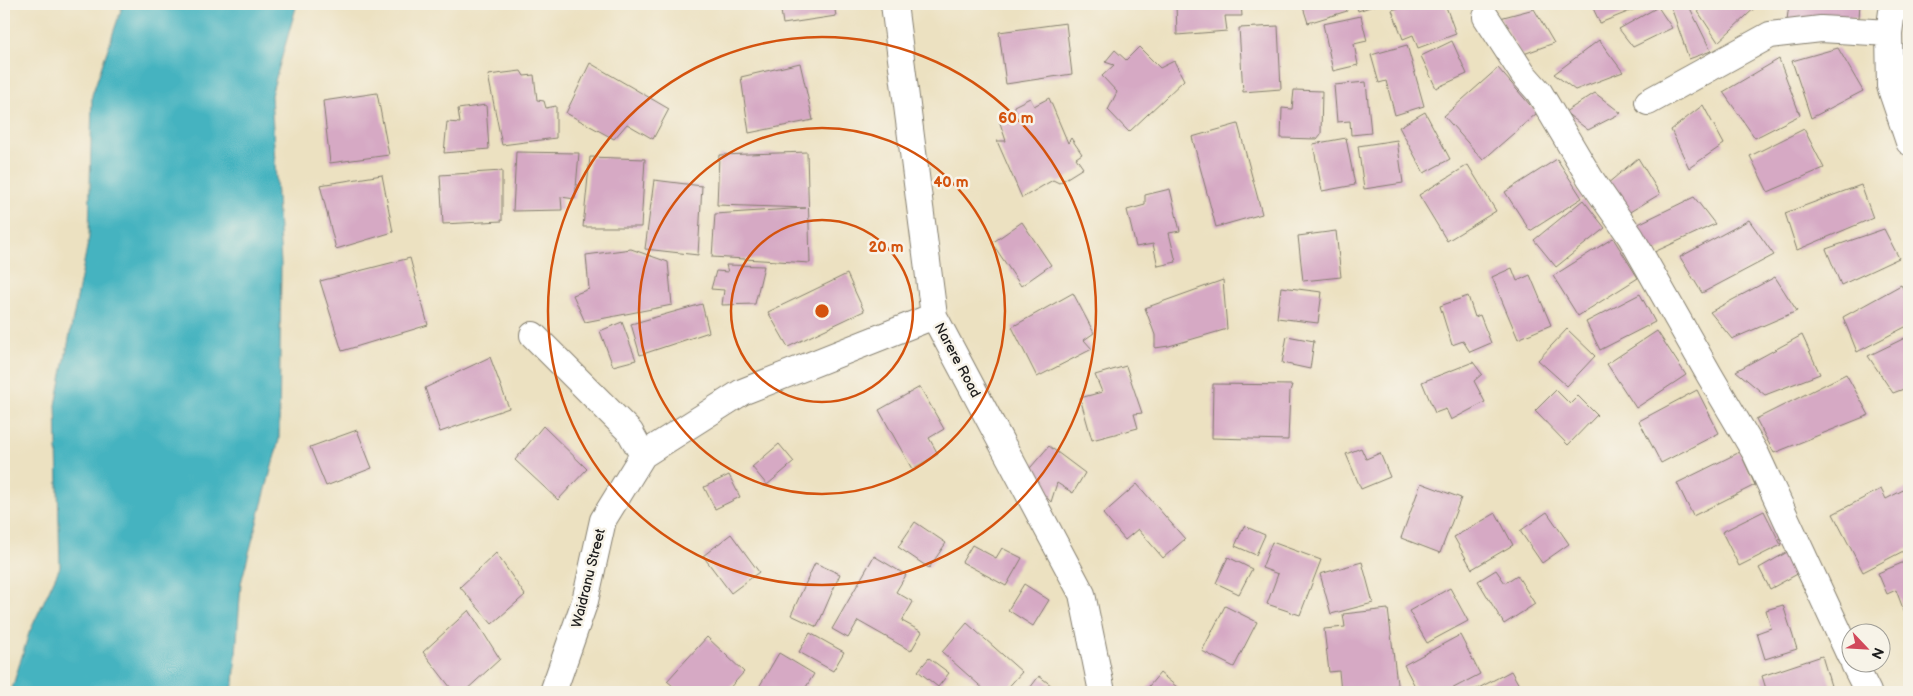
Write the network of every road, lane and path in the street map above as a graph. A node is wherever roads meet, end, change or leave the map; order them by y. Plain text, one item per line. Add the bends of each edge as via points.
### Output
1 (894, 4) edge
2 (1893, 4) edge
3 (1486, 17) dead end
4 (1889, 33) junction
5 (1648, 102) dead end
6 (1909, 142) edge
7 (934, 316) junction
8 (533, 335) dead end
9 (643, 455) junction
10 (1840, 635) edge
11 (1859, 674) edge
12 (553, 692) edge
13 (1102, 692) edge
14 (1868, 692) edge

1 - 7 street, Narere Road
2 - 4 street
3 - 10 street via 1523,74 1539,92 1590,178 1631,237 1756,454
4 - 5 street via 1821,29 1770,35
4 - 6 street via 1890,86
7 - 9 street via 742,392
7 - 13 street, Narere Road via 1082,594
8 - 9 street via 630,432
9 - 12 street, Waidranu Street via 603,520 585,601
11 - 14 street

